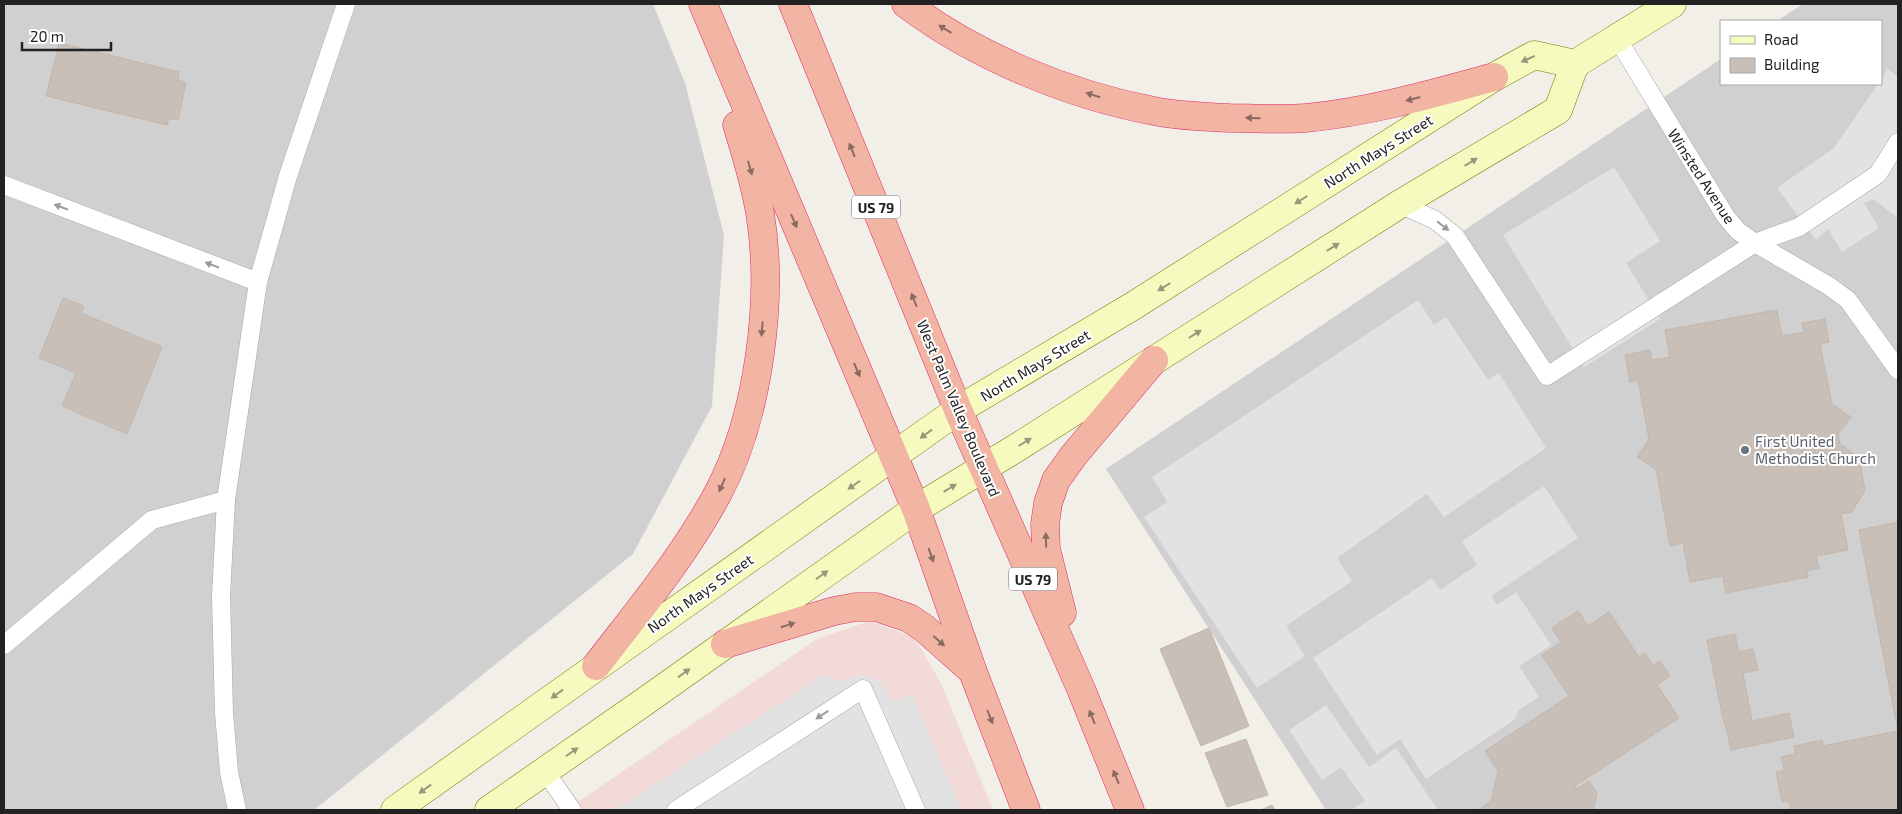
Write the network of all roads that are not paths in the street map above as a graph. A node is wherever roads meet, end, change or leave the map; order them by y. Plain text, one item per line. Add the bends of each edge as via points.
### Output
1 (346, 4) edge
2 (702, 4) edge
3 (793, 4) edge
4 (906, 4) edge
5 (1672, 4) edge
6 (1617, 38) junction
7 (1575, 64) junction
8 (1494, 77) junction
9 (1898, 142) edge
10 (5, 187) edge
11 (1400, 204) junction
12 (1755, 243) junction
13 (258, 282) junction
14 (1154, 360) junction
15 (1898, 370) edge
16 (958, 410) junction
17 (894, 457) junction
18 (984, 468) junction
19 (226, 500) junction
20 (916, 509) junction
21 (725, 644) junction
22 (4, 645) edge
23 (596, 666) junction
24 (973, 672) junction
25 (1082, 689) junction
26 (546, 771) junction
27 (237, 810) edge
28 (395, 810) edge
29 (489, 810) edge
30 (572, 810) edge
31 (676, 810) edge
32 (916, 810) edge
33 (1026, 810) edge
34 (1130, 810) edge

1 - 13 lane via 288,176
2 -> 17 highway
2 -> 23 highway via 752,174 760,214 764,294 759,360 745,424 719,492 681,555
16 -> 3 highway, West Palm Valley Boulevard / US 79
8 -> 4 highway via 1398,103 1305,118 1156,112 1105,100 1008,64
5 - 6 main road
6 - 7 main road
6 - 12 lane, Winsted Avenue via 1726,218
7 -> 8 main road, North Mays Street via 1534,55
11 -> 7 main road via 1558,110
8 -> 16 main road, North Mays Street via 1133,306
9 - 12 lane via 1878,174 1799,227
13 -> 10 lane
11 -> 12 lane via 1435,220 1455,236 1547,376
14 -> 11 main road
12 - 15 lane, Winsted Avenue via 1848,300
13 - 19 lane
18 -> 14 main road
25 -> 14 highway via 1046,549 1048,503 1056,480 1074,455
16 -> 17 main road, North Mays Street
16 - 18 highway, West Palm Valley Boulevard / US 79
17 - 20 highway
17 -> 23 main road, North Mays Street
20 -> 18 main road
18 - 25 highway, West Palm Valley Boulevard / US 79
19 - 22 lane via 152,520
19 - 27 lane via 221,596 224,713 229,772
21 -> 20 main road
20 -> 24 highway
21 -> 24 highway via 834,611 876,607 909,618 924,628
26 -> 21 main road
23 -> 28 main road, North Mays Street
24 -> 33 highway
34 -> 25 highway, West Palm Valley Boulevard / US 79
26 - 29 main road
26 - 30 lane
32 -> 31 lane via 863,689

